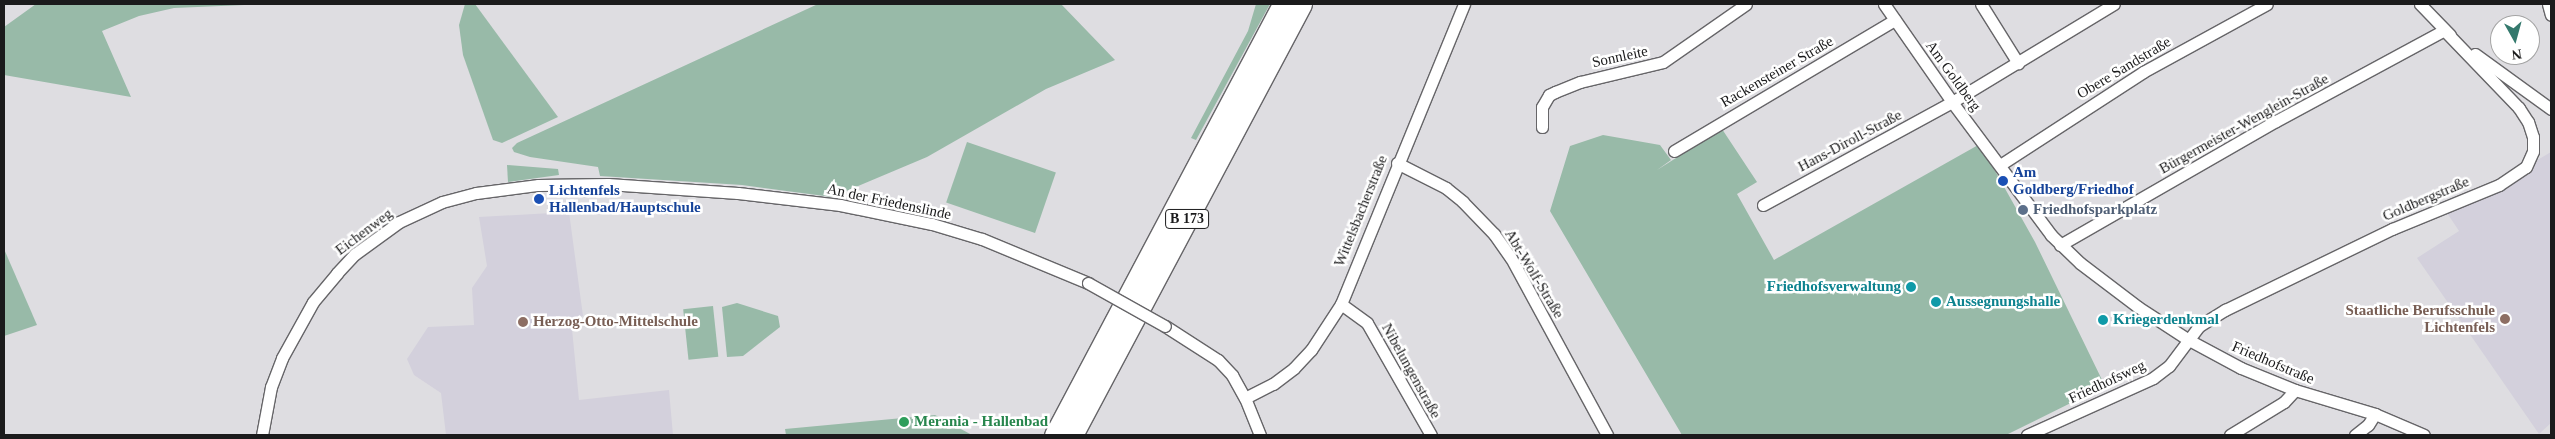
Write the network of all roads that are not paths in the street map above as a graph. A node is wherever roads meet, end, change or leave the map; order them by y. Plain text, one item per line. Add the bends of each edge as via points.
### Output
1 (1282, 4) edge
2 (1302, 4) edge
3 (1464, 4) edge
4 (1746, 4) edge
5 (1981, 4) edge
6 (2114, 4) edge
7 (2267, 4) edge
8 (2420, 4) edge
9 (2548, 4) edge
10 (1888, 5) edge
11 (2551, 15) edge
12 (1895, 20) junction
13 (2444, 30) junction
14 (2018, 62) junction
15 (1952, 102) junction
16 (2551, 109) edge
17 (1542, 127) dead end
18 (1674, 151) dead end
19 (1397, 163) junction
20 (2000, 165) junction
21 (587, 184) joint
22 (1763, 205) dead end
23 (2060, 245) junction
24 (1341, 304) junction
25 (2187, 339) junction
26 (2295, 390) junction
27 (1245, 398) junction
28 (2375, 414) junction
29 (262, 435) edge
30 (1054, 435) edge
31 (1073, 435) edge
32 (1260, 435) edge
33 (1430, 435) edge
34 (1607, 435) edge
35 (2027, 435) edge
36 (2230, 435) edge
37 (2355, 435) edge
38 (2424, 435) edge

1 - 30 highway, B 173
2 - 31 highway, B 173
3 - 19 street, Wittelsbacherstraße
4 - 17 street, Sonnleite via 1663,62 1580,82 1555,92 1542,107
5 - 14 street
6 - 14 street, Hans-Diroll-Straße
7 - 20 street, Obere Sandstraße via 2143,72
8 - 13 street
9 - 11 street
10 - 12 street, Am Goldberg
12 - 15 street, Am Goldberg
12 - 18 street, Rackensteiner Straße
13 - 16 street
13 - 23 street, Bürgermeister-Wenglein-Straße
13 - 25 street, Goldbergstraße via 2519,108 2528,122 2533,151 2526,167 2505,182 2392,229 2225,310
14 - 15 street, Hans-Diroll-Straße
15 - 20 street, Am Goldberg
15 - 22 street, Hans-Diroll-Straße
19 - 24 street, Wittelsbacherstraße
19 - 34 street, Abt-Wolf-Straße via 1446,188 1494,234 1511,258
20 - 23 street, Friedhofstraße
21 - 27 street, An der Friedenslinde, bridge via 738,193 840,204 932,224 982,239 1088,283 1164,326 1218,360
21 - 29 street, Eichenweg via 538,185 476,193 442,202 399,222 378,236 355,254 320,292 294,332 274,378
23 - 25 street, Friedhofstraße via 2138,307
24 - 27 street, Wittelsbacherstraße via 1311,350 1294,368 1273,384
24 - 33 street, Nibelungenstraße via 1367,323
25 - 26 street, Friedhofstraße via 2241,368
25 - 35 street, Friedhofsweg via 2169,366 2153,378
26 - 28 street, Friedhofstraße
26 - 36 street via 2284,402
27 - 32 street, An der Friedenslinde
28 - 37 street via 2368,425
28 - 38 street, Friedhofstraße

